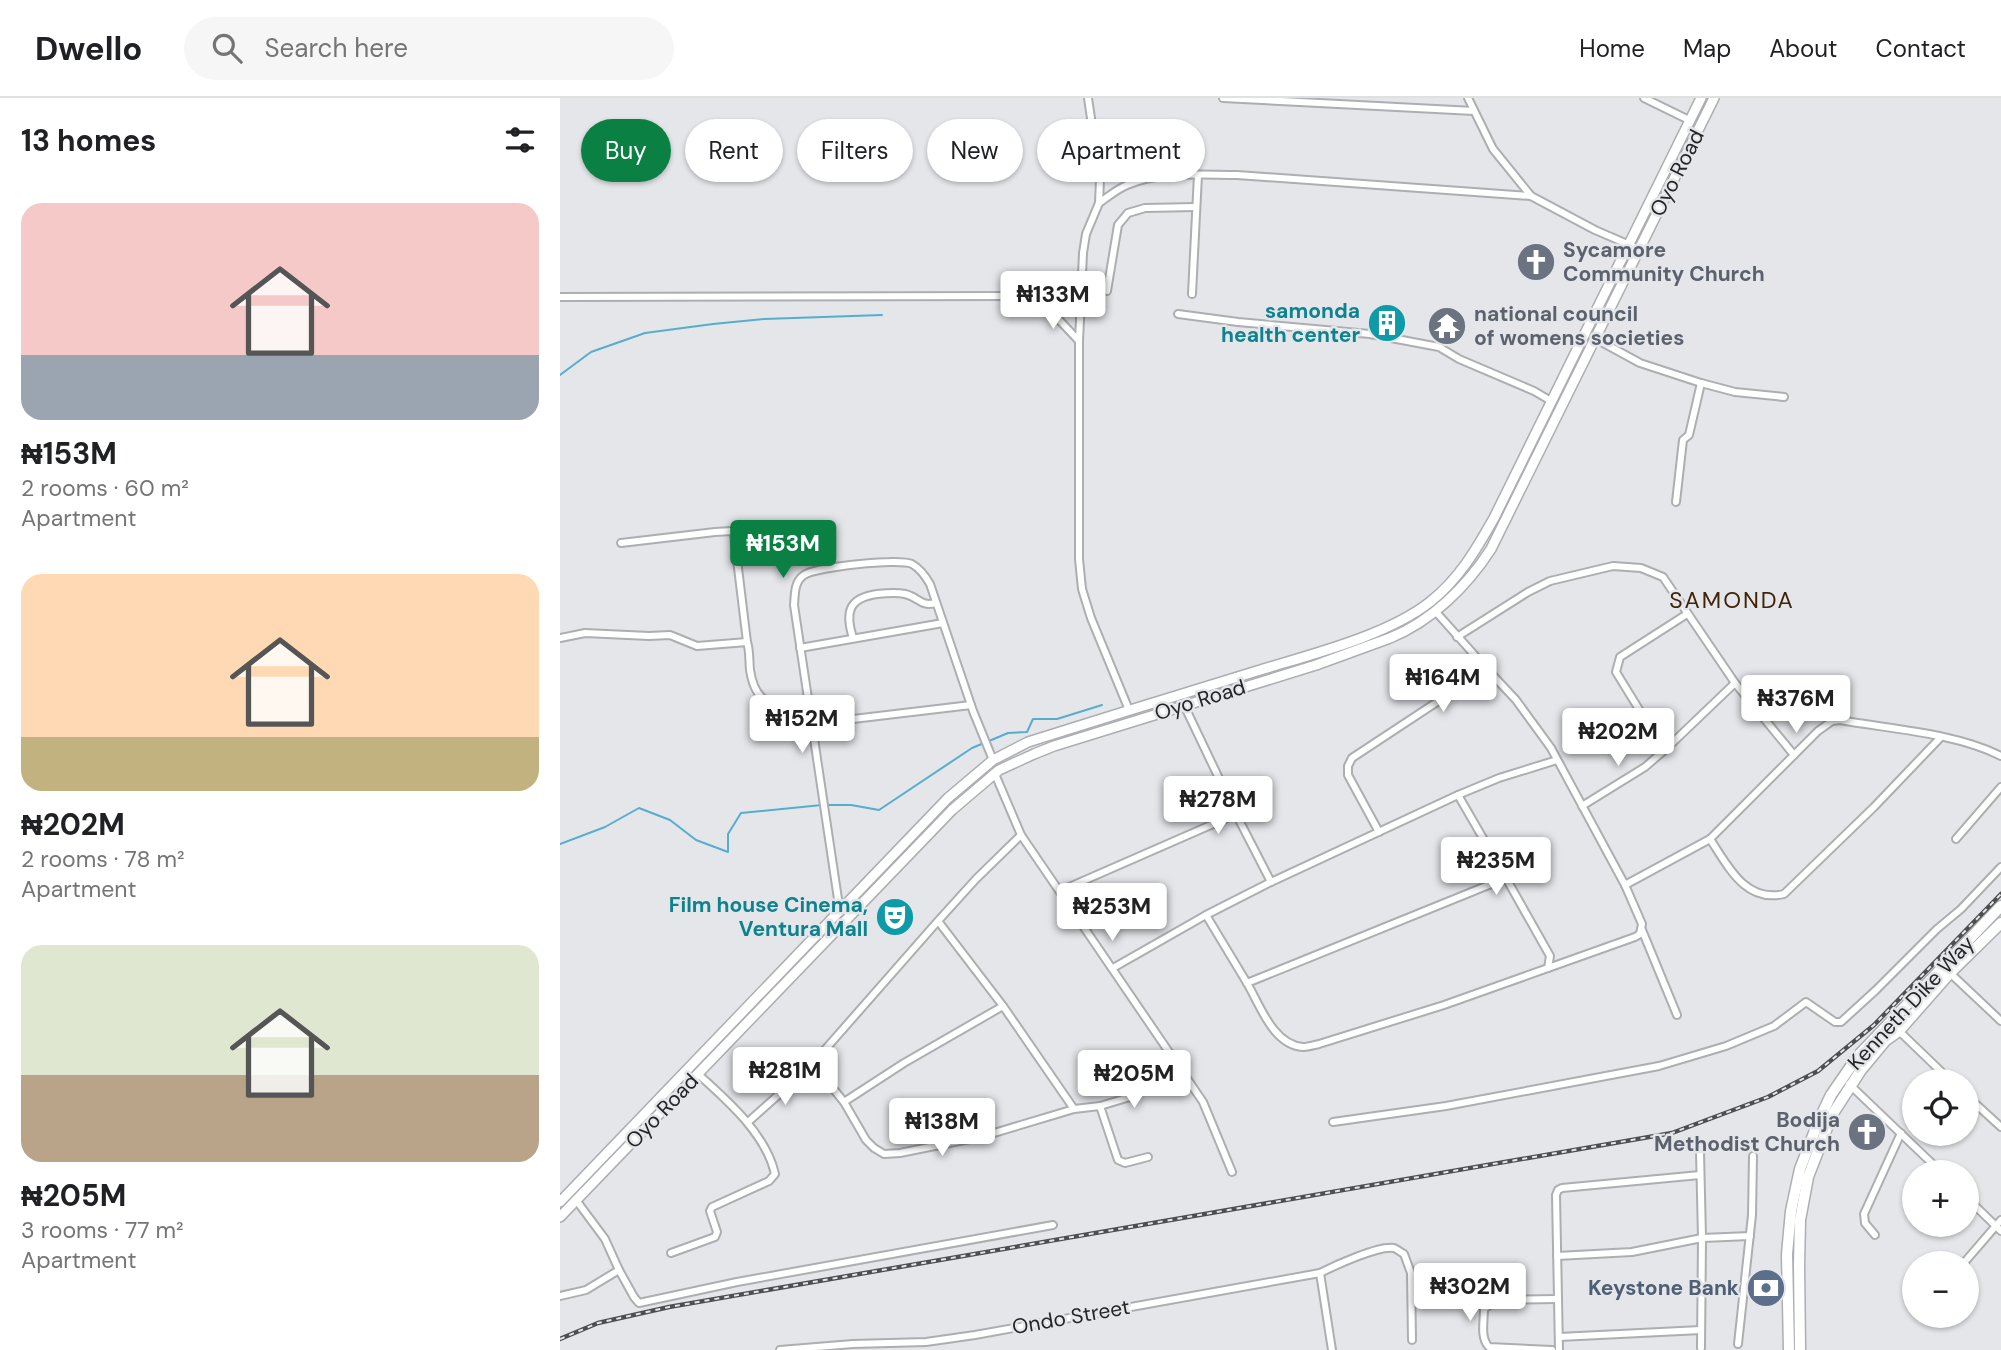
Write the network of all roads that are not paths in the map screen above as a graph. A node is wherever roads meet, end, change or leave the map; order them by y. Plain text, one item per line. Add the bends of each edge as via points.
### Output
1 (1088, 98) edge
2 (1223, 98) edge
3 (1468, 98) edge
4 (1644, 98) edge
5 (1700, 98) edge
6 (1714, 98) edge
7 (1474, 111) junction
8 (1689, 120) junction
9 (1205, 175) edge
10 (1137, 182) edge
11 (1197, 182) edge
12 (1531, 196) junction
13 (1099, 203) junction
14 (1195, 207) junction
15 (1628, 244) junction
16 (1639, 249) junction
17 (1083, 280) junction
18 (1107, 291) dead end
19 (1051, 292) junction
20 (1192, 294) dead end
21 (1022, 296) junction
22 (1082, 296) junction
23 (560, 297) edge
24 (1081, 304) junction
25 (1045, 305) junction
26 (1178, 314) dead end
27 (1596, 339) junction
28 (1079, 341) junction
29 (1701, 383) junction
30 (1784, 397) dead end
31 (1551, 401) junction
32 (1676, 502) dead end
33 (621, 543) dead end
34 (936, 604) junction
35 (1436, 612) junction
36 (1687, 614) junction
37 (943, 623) junction
38 (1457, 637) junction
39 (560, 638) edge
40 (853, 638) junction
41 (747, 642) junction
42 (800, 648) junction
43 (1487, 669) junction
44 (1735, 683) junction
45 (971, 705) junction
46 (1184, 705) junction
47 (808, 706) junction
48 (1129, 710) junction
49 (811, 724) junction
50 (1941, 737) junction
51 (1667, 748) junction
52 (1794, 755) junction
53 (2001, 756) edge
54 (993, 760) junction
55 (1557, 760) junction
56 (995, 774) junction
57 (2001, 787) edge
58 (1458, 795) junction
59 (1582, 806) junction
60 (1236, 814) junction
61 (1379, 832) junction
62 (1021, 835) junction
63 (1710, 839) junction
64 (1956, 839) dead end
65 (2001, 867) edge
66 (1506, 878) junction
67 (1271, 882) junction
68 (1625, 885) junction
69 (1060, 891) junction
70 (842, 910) junction
71 (1999, 911) edge
72 (1206, 915) junction
73 (938, 921) junction
74 (2001, 923) edge
75 (1642, 930) junction
76 (1113, 968) junction
77 (1548, 968) junction
78 (1950, 973) junction
79 (1247, 983) junction
80 (1003, 1006) junction
81 (1677, 1015) dead end
82 (2001, 1021) edge
83 (1899, 1031) junction
84 (709, 1055) junction
85 (1180, 1068) junction
86 (1938, 1069) edge
87 (804, 1072) dead end
88 (698, 1074) junction
89 (1844, 1076) junction
90 (1850, 1086) junction
91 (845, 1102) junction
92 (1100, 1105) junction
93 (1979, 1107) edge
94 (1074, 1109) junction
95 (748, 1122) junction
96 (1333, 1122) dead end
97 (2001, 1127) edge
98 (1901, 1133) junction
99 (1700, 1152) dead end
100 (1753, 1156) dead end
101 (1148, 1157) dead end
102 (1929, 1160) edge
103 (1232, 1172) dead end
104 (1700, 1175) junction
105 (576, 1200) junction
106 (560, 1202) edge
107 (1979, 1208) edge
108 (560, 1216) edge
109 (1052, 1225) dead end
110 (1999, 1226) edge
111 (1875, 1235) dead end
112 (1750, 1236) junction
113 (1702, 1238) junction
114 (1975, 1251) edge
115 (671, 1253) dead end
116 (1557, 1256) junction
117 (619, 1270) junction
118 (1320, 1273) junction
119 (560, 1296) edge
120 (1557, 1299) junction
121 (1794, 1323) junction
122 (1701, 1329) junction
123 (1559, 1337) junction
124 (1412, 1340) dead end
125 (1738, 1344) dead end
126 (926, 1346) edge
127 (1701, 1348) dead end
128 (789, 1349) edge
129 (780, 1350) edge
130 (1332, 1350) edge
131 (1552, 1350) edge
132 (1559, 1350) edge
133 (1789, 1350) edge
134 (1800, 1350) edge

1 - 13 street
2 - 7 street
3 - 7 street
4 - 8 street
5 - 8 main road, Oyo Road
6 - 16 main road, Oyo Road
7 - 12 street via 1493,149
8 - 15 main road, Oyo Road
9 - 12 street
10 - 13 street
11 - 14 street
12 - 15 street
13 - 17 street via 1086,234
14 - 18 street via 1128,213 1118,225
14 - 20 street
15 - 16 street
15 - 31 main road, Oyo Road
16 - 27 main road, Oyo Road
17 - 19 street
17 - 22 street
19 - 21 street
19 - 22 street
21 - 23 street
21 - 25 street
22 - 24 street
24 - 25 street via 1071,308
24 - 28 street
25 - 28 street
26 - 31 street via 1370,334 1439,347
27 - 29 street via 1640,363
27 - 35 main road, Oyo Road via 1491,549
28 - 48 street via 1082,589
29 - 30 street
29 - 32 street via 1689,435 1683,440
31 - 48 main road, Oyo Road via 1480,543 1458,576 1429,603 1384,628 1339,645
33 - 41 street via 732,531
34 - 37 street
34 - 40 street via 924,604 902,593 866,596 849,612
34 - 42 street via 926,577 913,564 880,562 817,569 803,575 795,587
35 - 38 street
35 - 46 main road, Oyo Road via 1401,634
36 - 38 street via 1663,577 1641,568 1613,566 1550,581
36 - 44 street
36 - 51 street via 1620,657 1616,667
37 - 40 street
37 - 45 street
38 - 43 street
39 - 41 street via 585,633 670,635 698,646
40 - 42 street
41 - 47 street via 757,693 775,705
42 - 47 street
43 - 55 street via 1544,735
43 - 61 street via 1352,758 1348,775
44 - 51 street
44 - 52 street
45 - 49 street
45 - 54 street
46 - 56 main road, Oyo Road via 1054,746
46 - 60 street
47 - 49 street
48 - 54 main road, Oyo Road via 1028,743
49 - 70 street
50 - 52 street via 1832,720
50 - 53 street
50 - 63 street via 1784,894 1771,897 1747,888
51 - 59 street
52 - 63 street
54 - 70 main road, Oyo Road via 948,798
55 - 58 street
55 - 59 street
56 - 62 street
56 - 84 main road, Oyo Road via 952,810
57 - 64 street
58 - 61 street
58 - 66 street
59 - 68 street
60 - 67 street
60 - 69 street
61 - 67 street
62 - 69 street
62 - 73 street
63 - 68 street
65 - 96 street via 1841,1022 1806,1002 1774,1026 1660,1066
66 - 77 street via 1550,956
66 - 79 street
67 - 72 street
68 - 75 street
69 - 76 street
70 - 84 main road, Oyo Road
71 - 89 highway, Kenneth Dike Way via 1878,1033
72 - 76 street
72 - 79 street
73 - 80 street
73 - 91 street via 815,1061
74 - 78 highway, Kenneth Dike Way
75 - 77 street via 1635,937
75 - 81 street
76 - 85 street
77 - 79 street via 1304,1047 1278,1034
78 - 82 street
78 - 83 highway, Kenneth Dike Way
80 - 91 street
80 - 94 street
83 - 86 street
83 - 90 highway, Kenneth Dike Way via 1885,1041
84 - 88 main road, Oyo Road
84 - 106 main road, Oyo Road
85 - 92 street via 1130,1097
85 - 103 street via 1203,1102
87 - 95 street
88 - 95 street
88 - 105 main road, Oyo Road
89 - 90 street
89 - 121 highway, Kenneth Dike Way via 1809,1143 1794,1196 1787,1254
90 - 98 street
90 - 121 highway, Kenneth Dike Way via 1832,1115 1808,1177
91 - 94 street via 866,1140 884,1154 984,1136
92 - 94 street
92 - 101 street via 1118,1160 1125,1163
93 - 97 street
95 - 115 street via 772,1162 774,1177 712,1207 715,1237
98 - 102 street
98 - 111 street via 1864,1214
99 - 104 street
100 - 112 street
104 - 113 street
104 - 116 street via 1562,1188 1556,1195
105 - 108 main road, Oyo Road
105 - 117 street via 606,1239
107 - 110 street
109 - 117 street via 639,1303
110 - 114 street
112 - 113 street
112 - 125 street
113 - 116 street via 1632,1252
113 - 122 street
116 - 120 street
117 - 119 street via 586,1290
118 - 124 street, Ondo Street via 1379,1250 1393,1248 1404,1254 1410,1273
118 - 126 street, Ondo Street
118 - 130 street
120 - 123 street
120 - 131 street via 1497,1300 1484,1309 1483,1336 1489,1347
121 - 133 highway, Kenneth Dike Way
121 - 134 highway, Kenneth Dike Way
122 - 123 street
122 - 127 street
123 - 132 street
126 - 128 street, Ondo Street via 853,1343
128 - 129 street, Ondo Street

